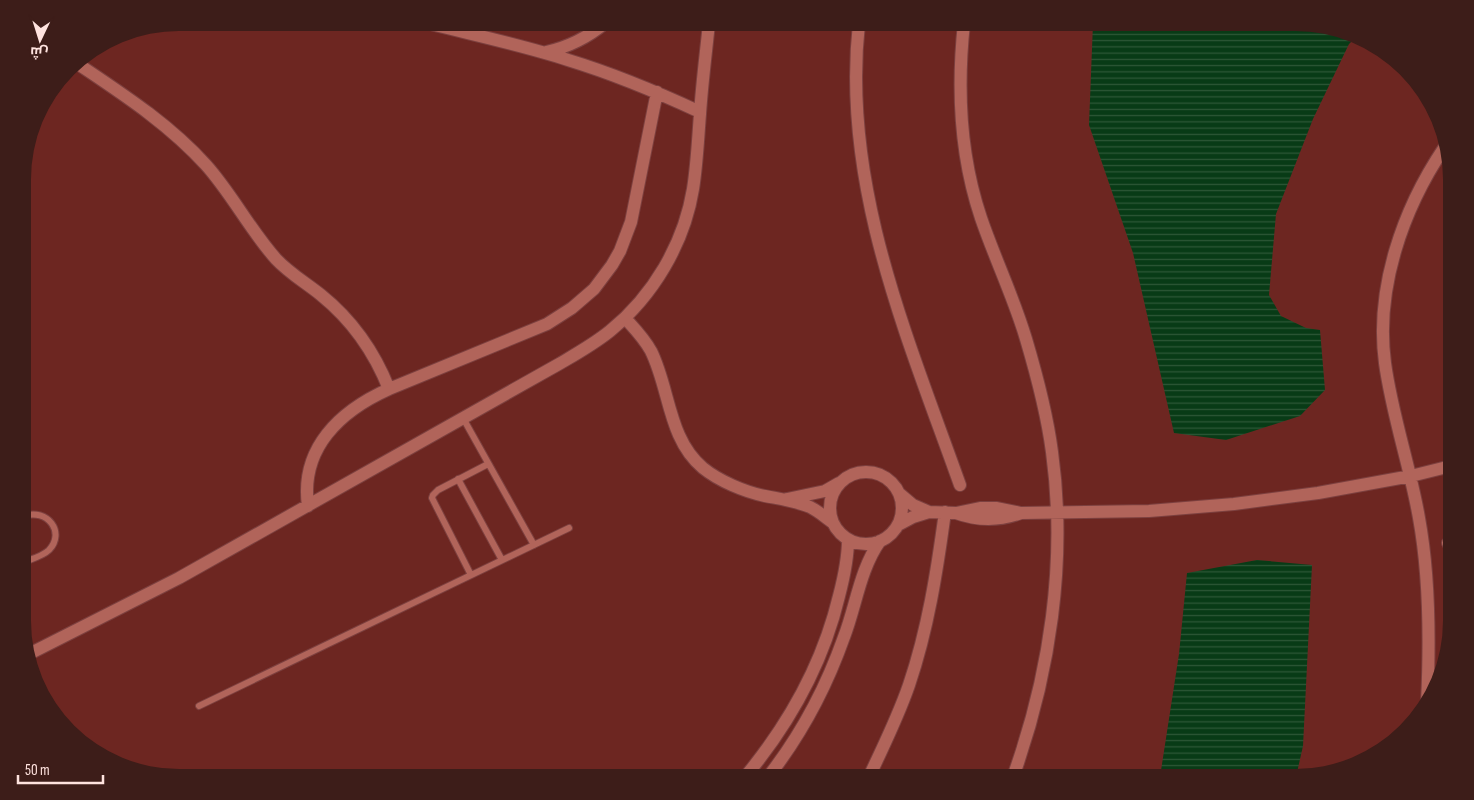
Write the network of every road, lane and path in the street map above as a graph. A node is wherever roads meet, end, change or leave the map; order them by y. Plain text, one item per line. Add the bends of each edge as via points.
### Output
1 (858, 31) edge
2 (963, 31) edge
3 (464, 32) edge
4 (592, 32) edge
5 (708, 32) edge
6 (544, 53) junction
7 (83, 67) edge
8 (657, 92) junction
9 (700, 112) junction
10 (1440, 154) edge
11 (625, 318) junction
12 (389, 389) junction
13 (462, 418) junction
14 (488, 464) junction
15 (1443, 468) edge
16 (1411, 476) junction
17 (458, 479) junction
18 (839, 483) junction
19 (960, 485) dead end
20 (900, 494) junction
21 (784, 499) junction
22 (308, 506) junction
23 (929, 512) junction
24 (950, 512) junction
25 (1057, 512) junction
26 (31, 514) edge
27 (832, 522) junction
28 (898, 525) junction
29 (568, 528) dead end
30 (848, 539) junction
31 (880, 541) junction
32 (534, 545) junction
33 (31, 559) edge
34 (502, 560) junction
35 (471, 575) junction
36 (35, 651) edge
37 (1427, 687) edge
38 (199, 706) dead end
39 (751, 768) edge
40 (774, 768) edge
41 (873, 768) edge
42 (1016, 768) edge

1 - 19 street via 857,108 871,211 891,288
2 - 25 street via 960,89 967,162 981,217 1021,321 1040,393 1052,452
3 - 6 street
4 - 6 street via 558,50
5 - 9 street
6 - 8 street
7 - 12 street via 151,114 189,147 222,185 275,258 334,305 356,330 375,358
8 - 9 street
8 - 12 street via 631,222 620,251 594,289 547,324
9 - 11 street via 696,172 684,226 661,274
10 - 16 street via 1405,222 1386,301 1384,341 1388,381
11 - 13 street via 578,353
11 - 21 street via 650,350 678,435 690,454 722,480 764,496
12 - 22 street via 352,409 326,435 308,473
13 - 14 lane
13 - 22 street
14 - 17 lane
14 - 32 lane
15 - 16 street
16 - 25 street via 1234,504 1149,511
16 - 37 street via 1426,566
17 - 34 lane
17 - 35 lane via 435,492 433,502
18 - 20 street via 852,474 876,473 890,480
18 - 21 street via 825,491
18 - 27 street via 829,506
20 - 23 street
20 - 28 street via 902,510
21 - 27 street via 812,508
22 - 36 street via 171,582
23 - 24 street
23 - 28 street
24 - 25 street via 989,508 1021,513
24 - 41 street via 910,683
25 - 42 street via 1057,570 1052,620 1035,706
26 - 33 lane via 50,521 55,538 50,549
27 - 30 street
28 - 31 street
29 - 32 lane
30 - 31 street via 864,544
30 - 39 street via 846,567 836,608 815,668 780,730
31 - 40 street via 868,562 844,638 819,696
32 - 34 lane
34 - 35 lane
35 - 38 lane

